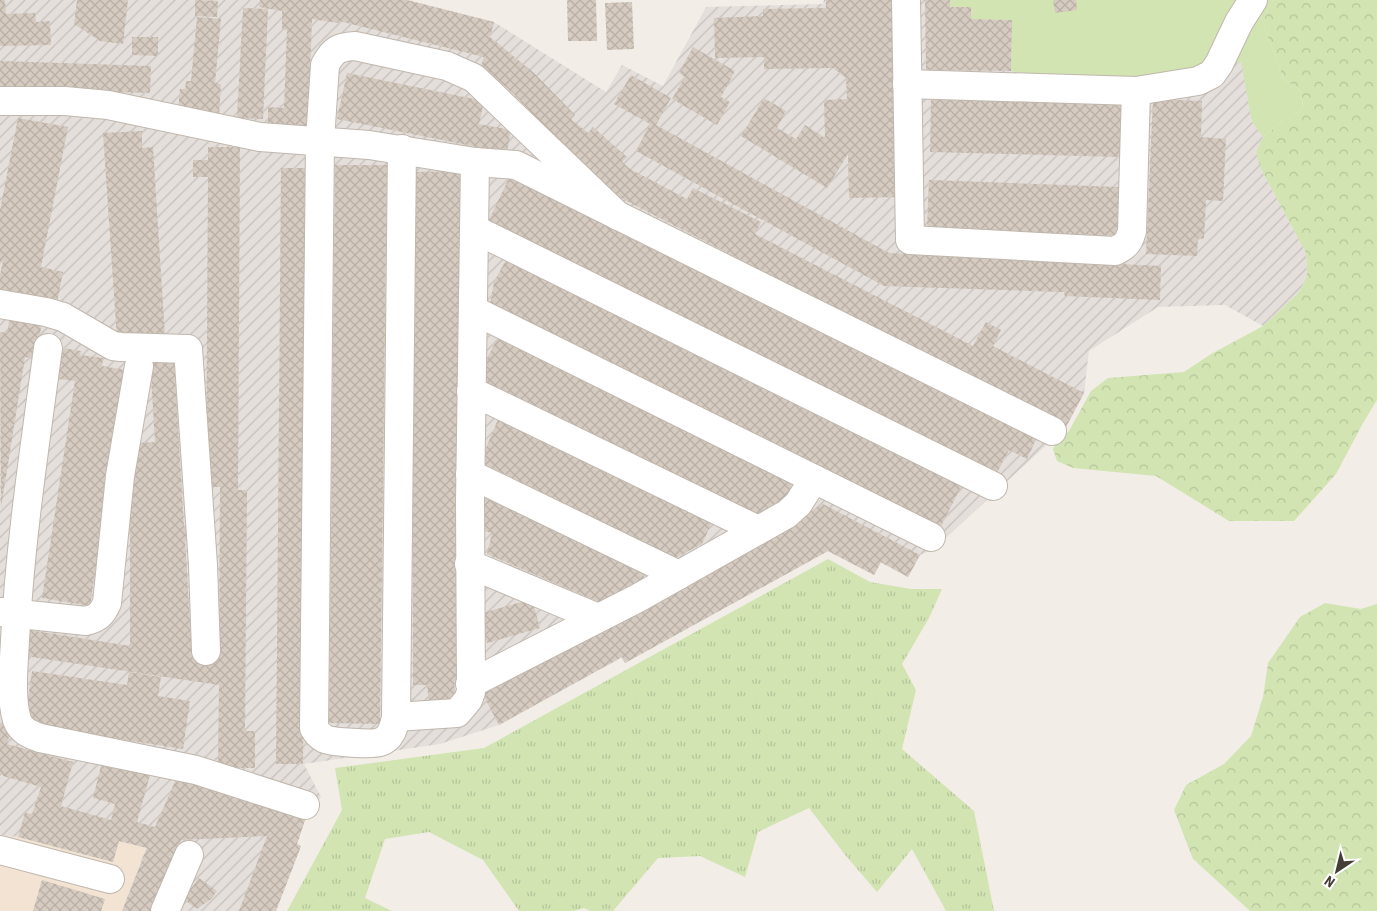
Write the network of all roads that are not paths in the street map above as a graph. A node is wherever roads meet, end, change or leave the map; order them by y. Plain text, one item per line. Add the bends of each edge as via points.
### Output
1 (906, 0) edge
2 (1253, 0) edge
3 (908, 84) junction
4 (1136, 90) junction
5 (0, 101) edge
6 (525, 125) junction
7 (320, 140) junction
8 (402, 149) junction
9 (475, 162) junction
10 (516, 165) junction
11 (618, 216) junction
12 (474, 229) junction
13 (0, 304) edge
14 (473, 310) junction
15 (48, 348) dead end
16 (139, 366) dead end
17 (471, 391) junction
18 (1052, 431) dead end
19 (470, 474) junction
20 (814, 479) junction
21 (993, 486) dead end
22 (758, 530) junction
23 (930, 537) dead end
24 (470, 564) junction
25 (679, 574) junction
26 (8, 613) edge
27 (598, 618) junction
28 (206, 651) dead end
29 (470, 684) junction
30 (396, 717) junction
31 (305, 805) dead end
32 (0, 850) edge
33 (189, 855) dead end
34 (110, 879) dead end
35 (165, 911) edge

1 - 3 lane
2 - 4 lane via 1212,74 1198,81
3 - 4 lane
3 - 4 lane via 910,240 1115,250 1124,247 1132,231
5 - 7 lane via 108,105 260,137
6 - 7 lane via 481,83 462,71 355,46 341,47 331,54 325,65
6 - 10 lane
6 - 11 lane
7 - 8 lane
7 - 30 lane via 314,728 319,735 334,741 379,742 389,736
8 - 9 lane
8 - 30 lane
9 - 10 lane
9 - 12 lane
10 - 11 lane
11 - 18 lane
12 - 14 lane
12 - 21 lane
13 - 28 lane via 62,317 113,346 188,349
14 - 17 lane
14 - 20 lane
15 - 26 lane via 21,556
16 - 26 lane via 120,476 107,603 103,612 86,621
17 - 19 lane
17 - 22 lane
19 - 24 lane
19 - 25 lane
20 - 22 lane via 798,504
20 - 23 lane
22 - 25 lane
24 - 27 lane
24 - 29 lane
25 - 27 lane
26 - 31 lane via 15,707 22,729 29,734 196,770
27 - 29 lane
29 - 30 lane via 468,700 457,714
32 - 34 lane
33 - 35 lane

